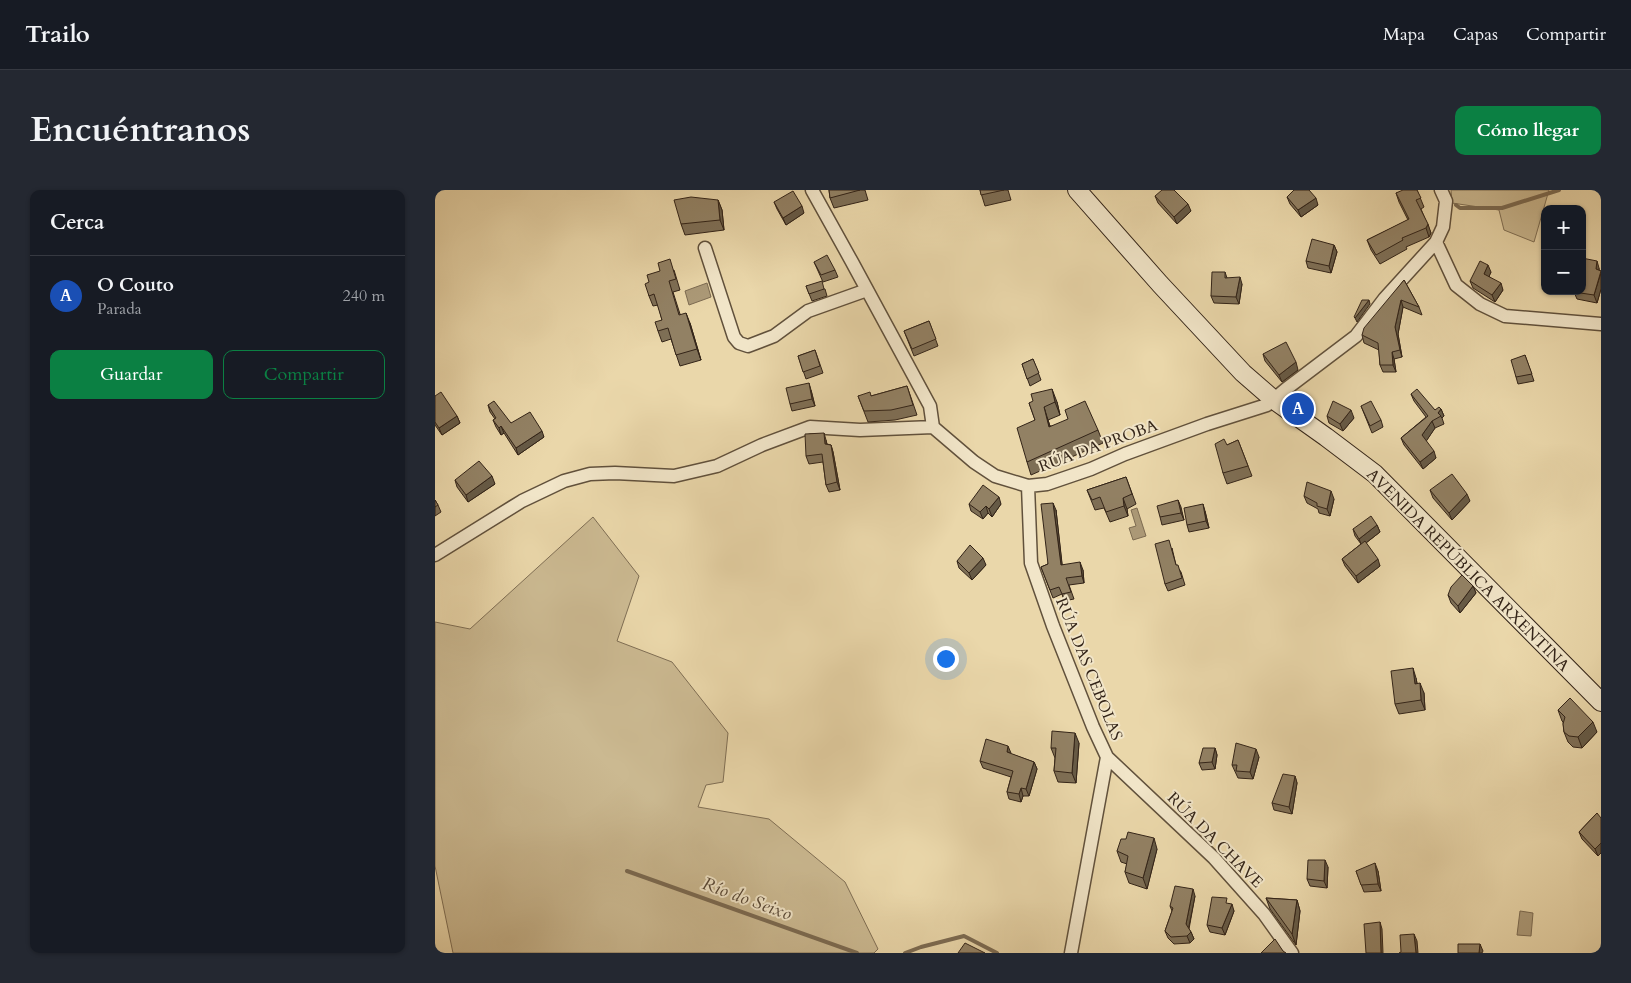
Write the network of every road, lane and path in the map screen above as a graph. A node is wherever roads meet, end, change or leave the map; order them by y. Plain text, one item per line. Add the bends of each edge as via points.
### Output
1 (812, 190) edge
2 (1077, 190) edge
3 (1441, 190) edge
4 (1436, 242) junction
5 (705, 248) dead end
6 (867, 290) junction
7 (1601, 324) edge
8 (1274, 400) junction
9 (933, 427) junction
10 (1028, 486) junction
11 (435, 555) edge
12 (1601, 702) edge
13 (1107, 758) junction
14 (1071, 953) edge
15 (1291, 953) edge

1 - 6 street
2 - 8 main road, AVENIDA REPÚBLICA ARXENTINA via 1243,373
3 - 4 street via 1446,201 1443,227
4 - 7 street via 1455,285 1480,304 1505,316
4 - 8 street, RÚA DA PROBA via 1385,298 1356,336
5 - 6 street via 735,337 739,343 748,346 773,336 808,310
6 - 9 street via 930,406
8 - 10 street, RÚA DA PROBA via 1091,469 1047,484
8 - 12 main road, AVENIDA REPÚBLICA ARXENTINA via 1375,474
9 - 10 street, RÚA DA PROBA via 995,476
9 - 11 street via 860,430 809,427 717,466 674,476 590,474 522,501
10 - 13 street, RÚA DAS CEBOLAS via 1031,564
13 - 14 street, RÚA DAS CEBOLAS
13 - 15 street, RÚA DA CHAVE via 1214,858 1264,914

